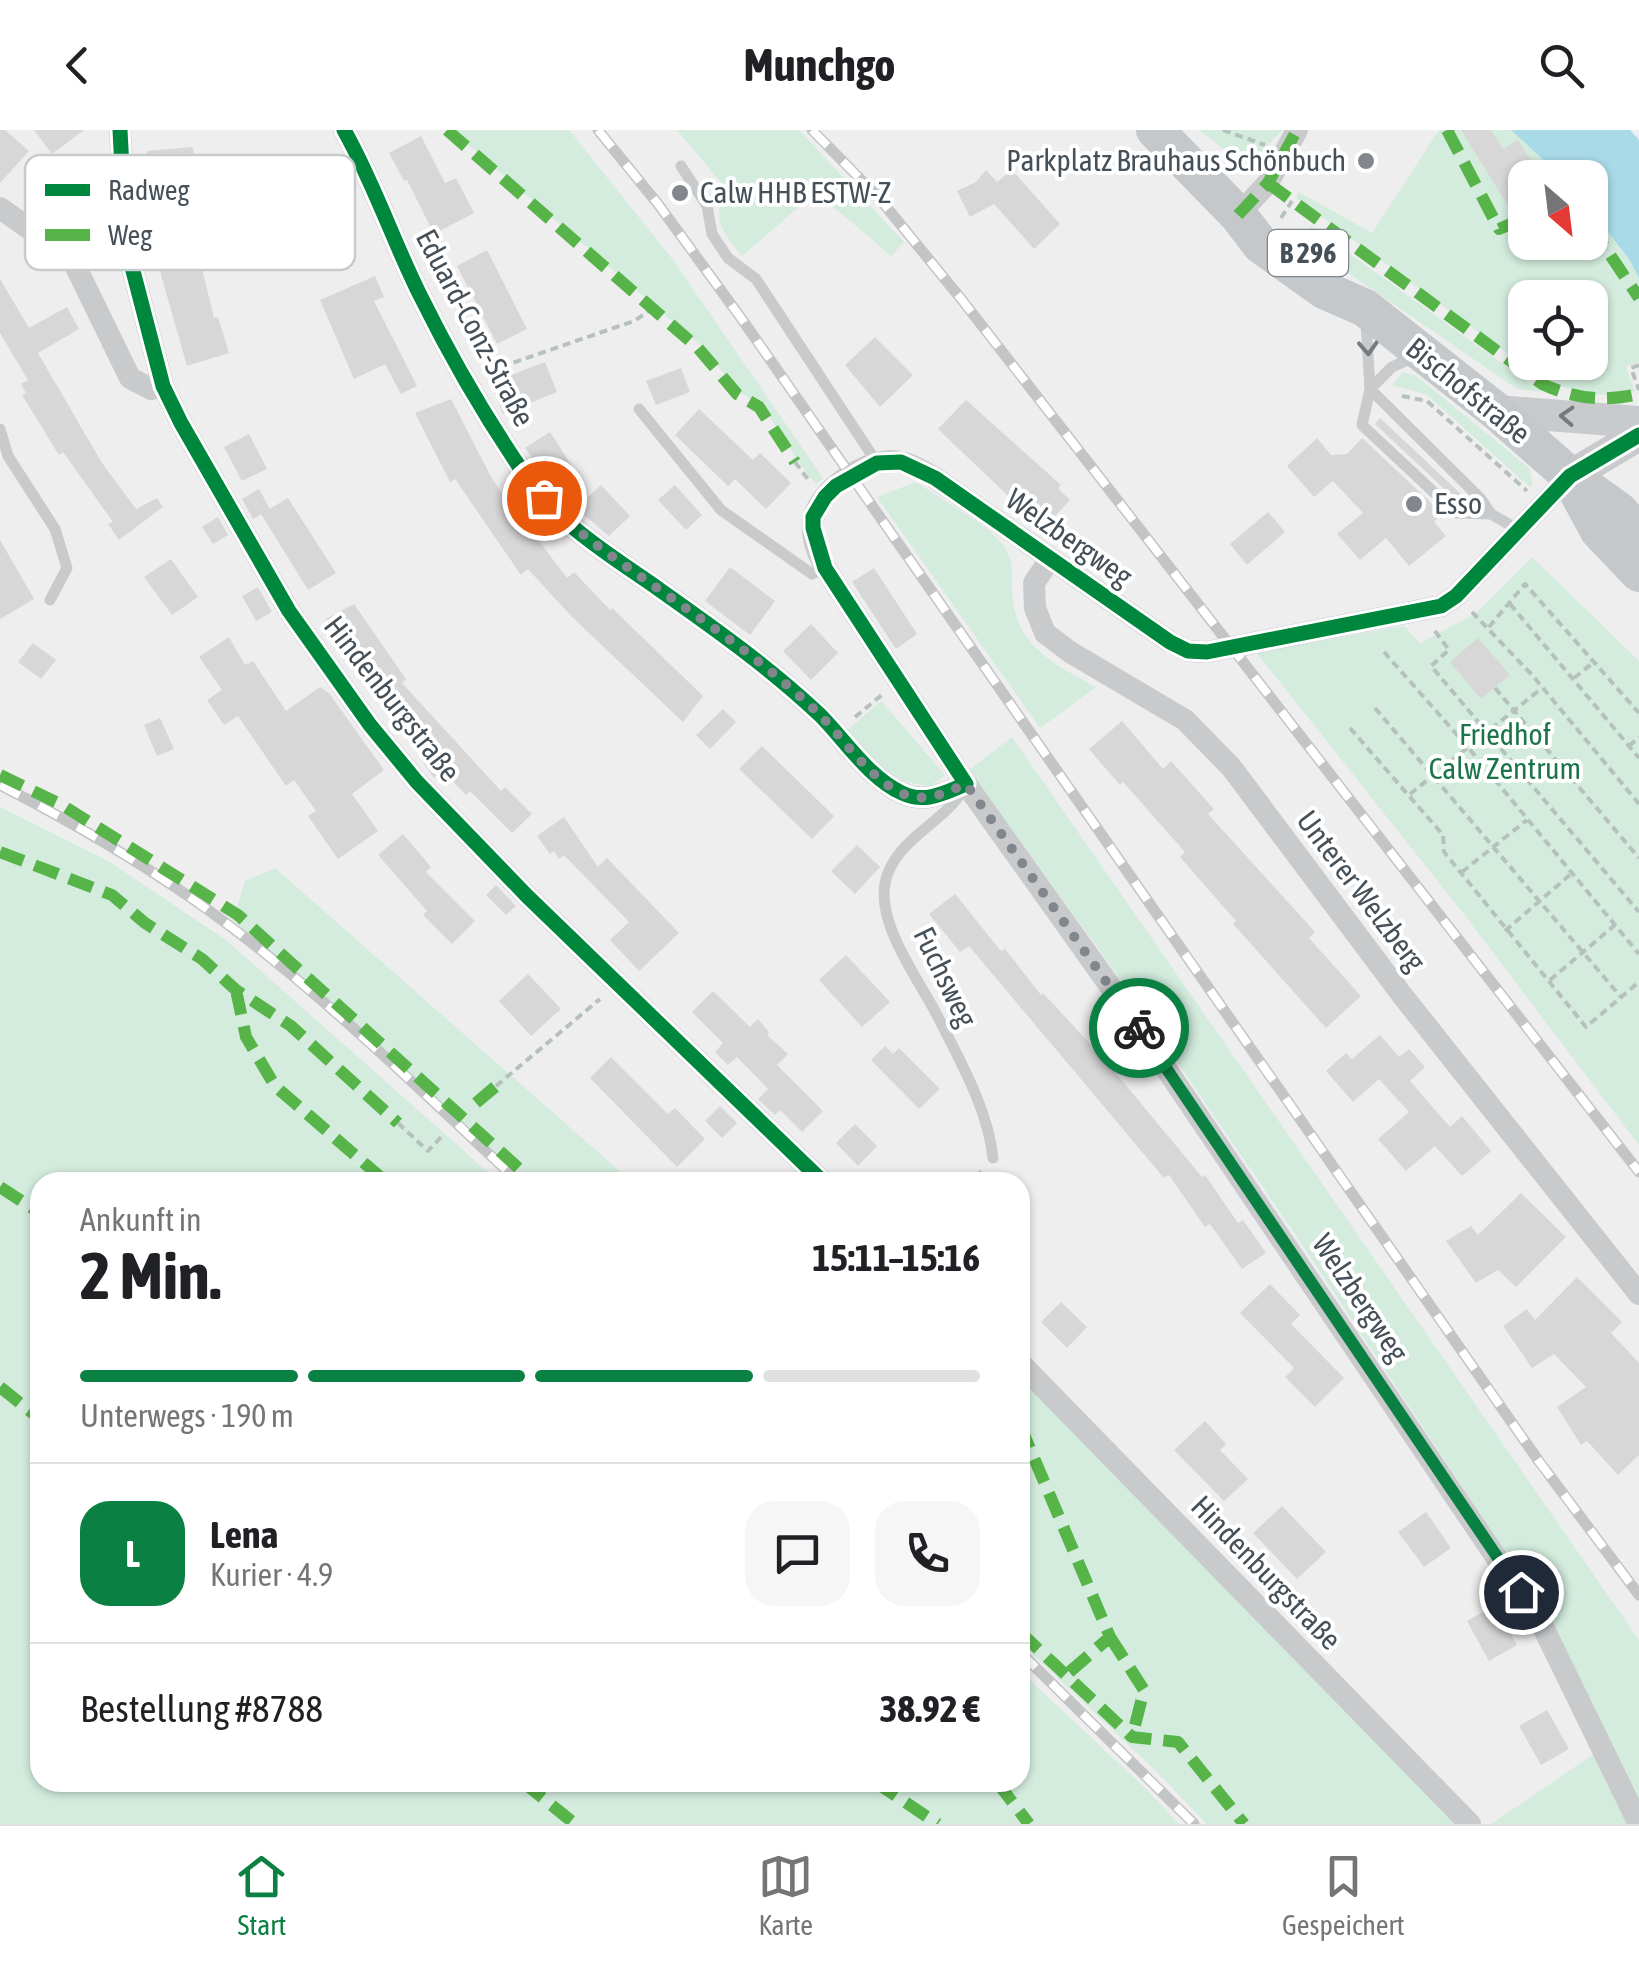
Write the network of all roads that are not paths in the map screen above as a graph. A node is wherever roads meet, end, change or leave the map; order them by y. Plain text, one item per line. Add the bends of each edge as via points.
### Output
1 (120, 130) edge
2 (344, 130) edge
3 (1155, 130) edge
4 (1297, 130) edge
5 (121, 155) edge
6 (681, 166) dead end
7 (0, 208) edge
8 (1238, 215) junction
9 (25, 223) edge
10 (77, 270) edge
11 (133, 270) edge
12 (1364, 308) junction
13 (1422, 353) junction
14 (164, 386) junction
15 (1370, 389) junction
16 (639, 410) dead end
17 (1496, 411) junction
18 (1639, 422) edge
19 (0, 429) edge
20 (1639, 435) edge
21 (877, 463) junction
22 (1570, 476) junction
23 (1490, 514) junction
24 (1517, 530) junction
25 (1639, 533) edge
26 (1050, 559) junction
27 (825, 568) junction
28 (1639, 573) edge
29 (50, 600) dead end
30 (966, 784) junction
31 (993, 1158) dead end
32 (813, 1172) edge
33 (1639, 1294) edge
34 (1030, 1373) edge
35 (1470, 1824) edge
36 (1639, 1824) edge

1 - 5 street, Hindenburgstraße
2 - 30 street, Eduard-Conz-Straße via 466,382 558,514 751,654 902,794 928,799
3 - 8 main road, Bischofstraße / B 296
4 - 8 street via 1268,183
6 - 21 lane via 708,206 712,234 728,258 756,279
7 - 9 street
8 - 12 main road, Bischofstraße / B 296 via 1288,268
10 - 14 street via 130,378 151,389
11 - 14 street, Hindenburgstraße
12 - 13 main road, Bischofstraße / B 296
12 -> 15 lane
13 - 15 lane via 1392,367
13 - 17 main road, Bischofstraße / B 296
14 - 32 street, Hindenburgstraße via 289,611 417,782
15 - 23 lane
15 - 23 lane via 1362,426 1456,513
16 - 27 lane via 721,510 812,574
18 -> 17 street
17 - 22 main road, Bischofstraße / B 296
19 - 29 lane via 8,456 55,529 67,568
20 - 22 street
21 - 26 street, Welzbergweg via 901,462 936,478
21 - 27 street, Welzbergweg via 836,486 818,507 813,528
22 - 24 street, Welzbergweg
22 - 25 main road, Bischofstraße / B 296
22 - 28 main road, Bischofstraße / B 296 via 1599,530
23 - 24 lane
24 - 26 street, Welzbergweg via 1441,606 1207,652 1170,642
26 - 33 street, Unterer Welzberg via 1034,583 1045,633 1184,720 1231,767
27 - 30 street, Welzbergweg
30 - 31 lane, Fuchsweg via 954,806 906,843 886,875 884,904 990,1131
30 - 36 street, Welzbergweg via 1542,1625
34 - 35 street, Hindenburgstraße

